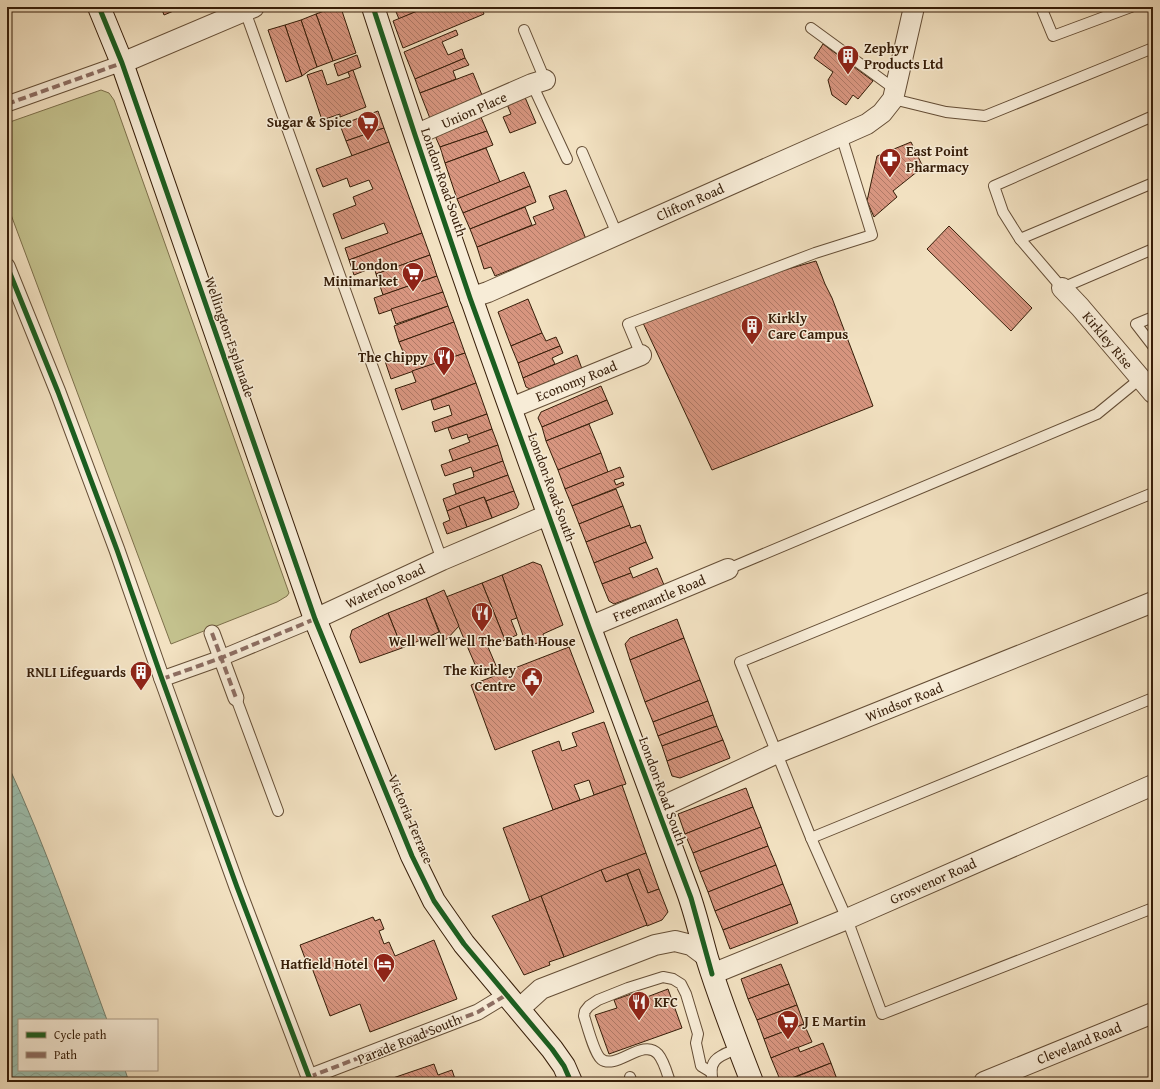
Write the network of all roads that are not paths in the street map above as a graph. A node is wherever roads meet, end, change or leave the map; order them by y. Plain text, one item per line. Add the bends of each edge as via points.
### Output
1 (99, 7) edge
2 (373, 7) edge
3 (914, 7) edge
4 (1041, 7) edge
5 (1131, 7) edge
6 (249, 9) edge
7 (811, 28) dead end
8 (524, 30) dead end
9 (1153, 48) edge
10 (122, 63) junction
11 (538, 82) junction
12 (894, 94) junction
13 (7, 104) edge
14 (1153, 116) edge
15 (415, 135) junction
16 (841, 135) junction
17 (582, 152) dead end
18 (567, 159) dead end
19 (1153, 183) edge
20 (617, 234) junction
21 (1020, 239) junction
22 (1153, 249) edge
23 (7, 266) edge
24 (1062, 288) junction
25 (470, 298) junction
26 (1153, 317) edge
27 (1153, 346) edge
28 (641, 355) joint
29 (1147, 386) edge
30 (511, 408) junction
31 (1153, 493) edge
32 (550, 514) junction
33 (442, 560) junction
34 (728, 569) joint
35 (1153, 602) edge
36 (315, 619) junction
37 (589, 627) junction
38 (212, 633) dead end
39 (221, 658) junction
40 (162, 679) junction
41 (236, 698) joint
42 (1153, 698) edge
43 (777, 753) junction
44 (1153, 785) edge
45 (657, 809) junction
46 (278, 811) dead end
47 (811, 838) junction
48 (1153, 908) edge
49 (846, 919) junction
50 (709, 965) junction
51 (512, 1002) junction
52 (1153, 1013) edge
53 (739, 1048) junction
54 (712, 1077) edge
55 (310, 1080) edge
56 (570, 1082) edge
57 (670, 1082) edge
58 (752, 1082) edge
59 (984, 1082) edge

1 - 10 main road, Wellington Esplanade
2 - 15 main road, London Road South
3 - 12 street
4 - 5 lane via 1053,36
6 - 10 street
6 - 33 lane
7 - 12 lane
8 - 11 lane
9 - 12 lane via 985,116 946,112
10 - 13 street
10 - 36 main road, Wellington Esplanade
11 - 15 street, Union Place
11 - 18 lane
12 - 16 street, Clifton Road via 882,113 867,124
14 - 21 lane via 994,186 1003,212
15 - 25 main road, London Road South
16 - 20 street, Clifton Road
16 - 28 lane via 872,235 815,253 628,324
17 - 20 lane
19 - 21 lane
20 - 25 street, Clifton Road
21 - 24 lane
22 - 24 lane
23 - 40 street via 112,535
24 - 29 street, Kirkley Rise
25 - 30 main road, London Road South
26 - 27 lane via 1136,324
28 - 30 street, Economy Road
29 - 34 lane via 1097,414
30 - 32 main road, London Road South
31 - 43 lane via 740,662
32 - 33 street, Waterloo Road
32 - 37 main road, London Road South
33 - 36 street, Waterloo Road
34 - 37 street, Freemantle Road
35 - 43 street, Windsor Road
36 - 39 street, Waterloo Road
36 - 51 main road, Victoria Terrace via 412,856 431,894 464,944
37 - 45 main road, London Road South
38 - 39 street
39 - 40 street, Waterloo Road
39 - 41 street
40 - 55 street
41 - 46 lane
42 - 47 lane
43 - 45 street, Windsor Road
43 - 47 lane
44 - 49 street, Grosvenor Road
45 - 50 main road, London Road South via 690,898
47 - 49 lane
48 - 49 lane via 882,1014
49 - 50 street, Grosvenor Road
50 - 51 street, Parade Road South via 691,945 675,941 655,945
50 - 53 main road, London Road South
51 - 55 street, Parade Road South via 478,1012
51 - 56 main road, Victoria Terrace via 552,1049 564,1066
52 - 59 street, Cleveland Road
53 - 54 lane via 716,1059
53 - 58 main road, London Road South
54 - 57 lane via 702,1066 696,1042 698,1034 686,994 681,984 673,978 663,977 628,988 589,1006 584,1016 600,1058 606,1062 641,1050 655,1051

